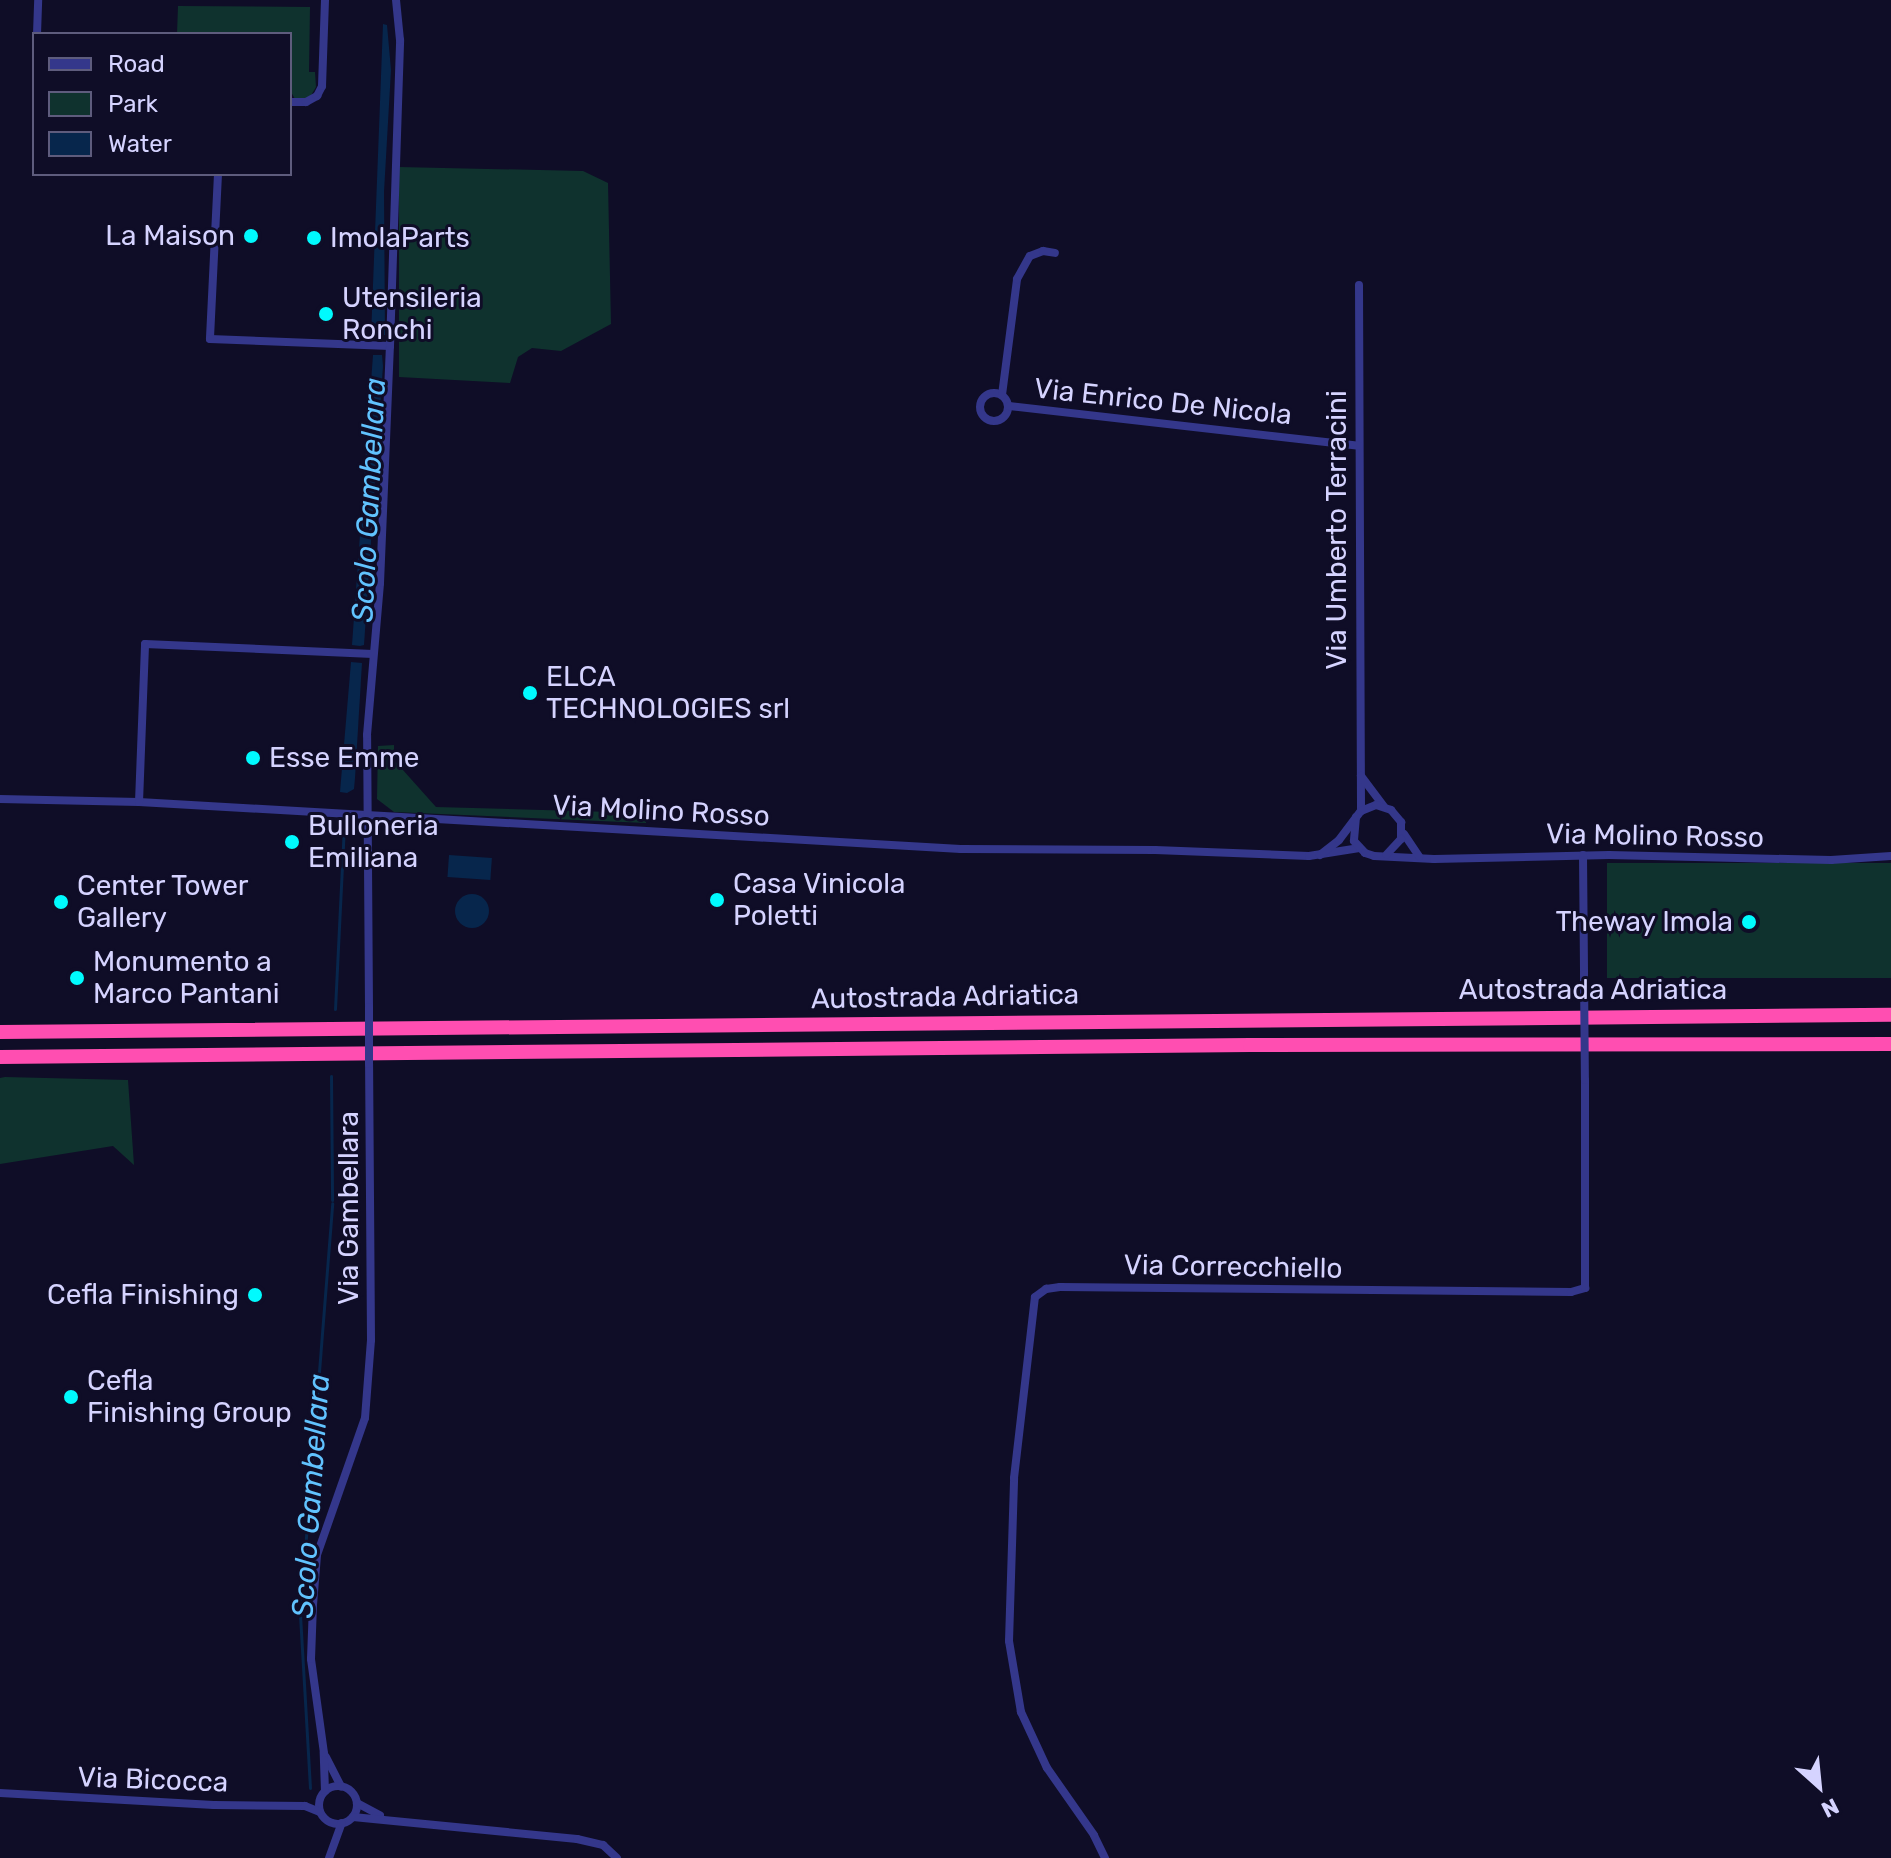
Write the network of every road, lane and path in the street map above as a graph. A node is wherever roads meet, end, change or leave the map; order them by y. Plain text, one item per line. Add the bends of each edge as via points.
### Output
1 (38, 0) edge
2 (325, 0) edge
3 (396, 0) edge
4 (37, 32) edge
5 (292, 102) edge
6 (218, 176) edge
7 (1055, 253) dead end
8 (1359, 285) dead end
9 (390, 346) junction
10 (1002, 395) junction
11 (1009, 406) junction
12 (1359, 446) junction
13 (373, 654) junction
14 (1361, 776) junction
15 (0, 799) edge
16 (139, 802) junction
17 (1384, 806) junction
18 (1358, 814) junction
19 (366, 817) junction
20 (1403, 831) junction
21 (1359, 848) junction
22 (1320, 855) junction
23 (1382, 855) junction
24 (1583, 855) junction
25 (1419, 856) junction
26 (1891, 856) edge
27 (1891, 1015) edge
28 (0, 1032) edge
29 (1891, 1044) edge
30 (0, 1057) edge
31 (324, 1753) junction
32 (341, 1786) junction
33 (0, 1793) edge
34 (322, 1795) junction
35 (357, 1803) junction
36 (305, 1806) junction
37 (320, 1812) junction
38 (353, 1817) junction
39 (384, 1818) junction
40 (329, 1822) junction
41 (342, 1823) junction
42 (331, 1847) junction
43 (329, 1858) edge
44 (617, 1858) edge
45 (1105, 1858) edge

1 - 4 street
2 - 5 street via 322,86 306,102
3 - 9 street, Via Gambellara via 400,40
6 - 9 street via 210,339
7 - 10 street, Via Enrico De Nicola via 1030,256 1017,279
8 - 12 street, Via Umberto Terracini
9 - 13 street, Via Gambellara
10 - 11 street, Via Enrico De Nicola
10 - 11 street, Via Enrico De Nicola via 986,396 980,407 983,415 999,420
11 - 12 street, Via Enrico De Nicola
12 - 14 street, Via Umberto Terracini
13 - 16 street via 145,644
13 - 19 street, Via Gambellara
14 - 17 street
14 - 18 street, Via Umberto Terracini
15 - 16 street, Via Molino Rosso
16 - 19 street, Via Molino Rosso
17 - 18 street
17 - 20 street via 1397,815
18 - 21 street via 1352,833
18 - 22 street
19 - 22 street, Via Molino Rosso via 961,849
19 - 31 street, Via Gambellara, bridge via 371,1340 365,1418 317,1555 311,1659
20 - 23 street via 1397,847
20 - 25 street
21 - 22 street, Via Molino Rosso
21 - 23 street
23 - 25 street, Via Molino Rosso
24 - 25 street, Via Molino Rosso
24 - 26 street, Via Molino Rosso via 1831,860
24 - 45 street, Via Correcchiello, bridge via 1585,1288 1571,1292 1060,1287 1035,1297 1014,1478 1009,1641 1021,1712 1047,1768
27 - 28 highway, Autostrada Adriatica
29 - 30 highway, Autostrada Adriatica
31 - 32 street, Via Gambellara
31 - 34 street, Via Gambellara
32 - 34 street
32 - 35 street
33 - 36 street, Via Bicocca
34 - 36 street, Via Bicocca
34 - 37 street
35 - 38 street
35 - 39 street
36 - 37 street, Via Bicocca
37 - 40 street
38 - 39 street
38 - 41 street
39 - 44 street via 577,1839 603,1845
40 - 41 street
40 - 42 street
41 - 42 street
42 - 43 street

